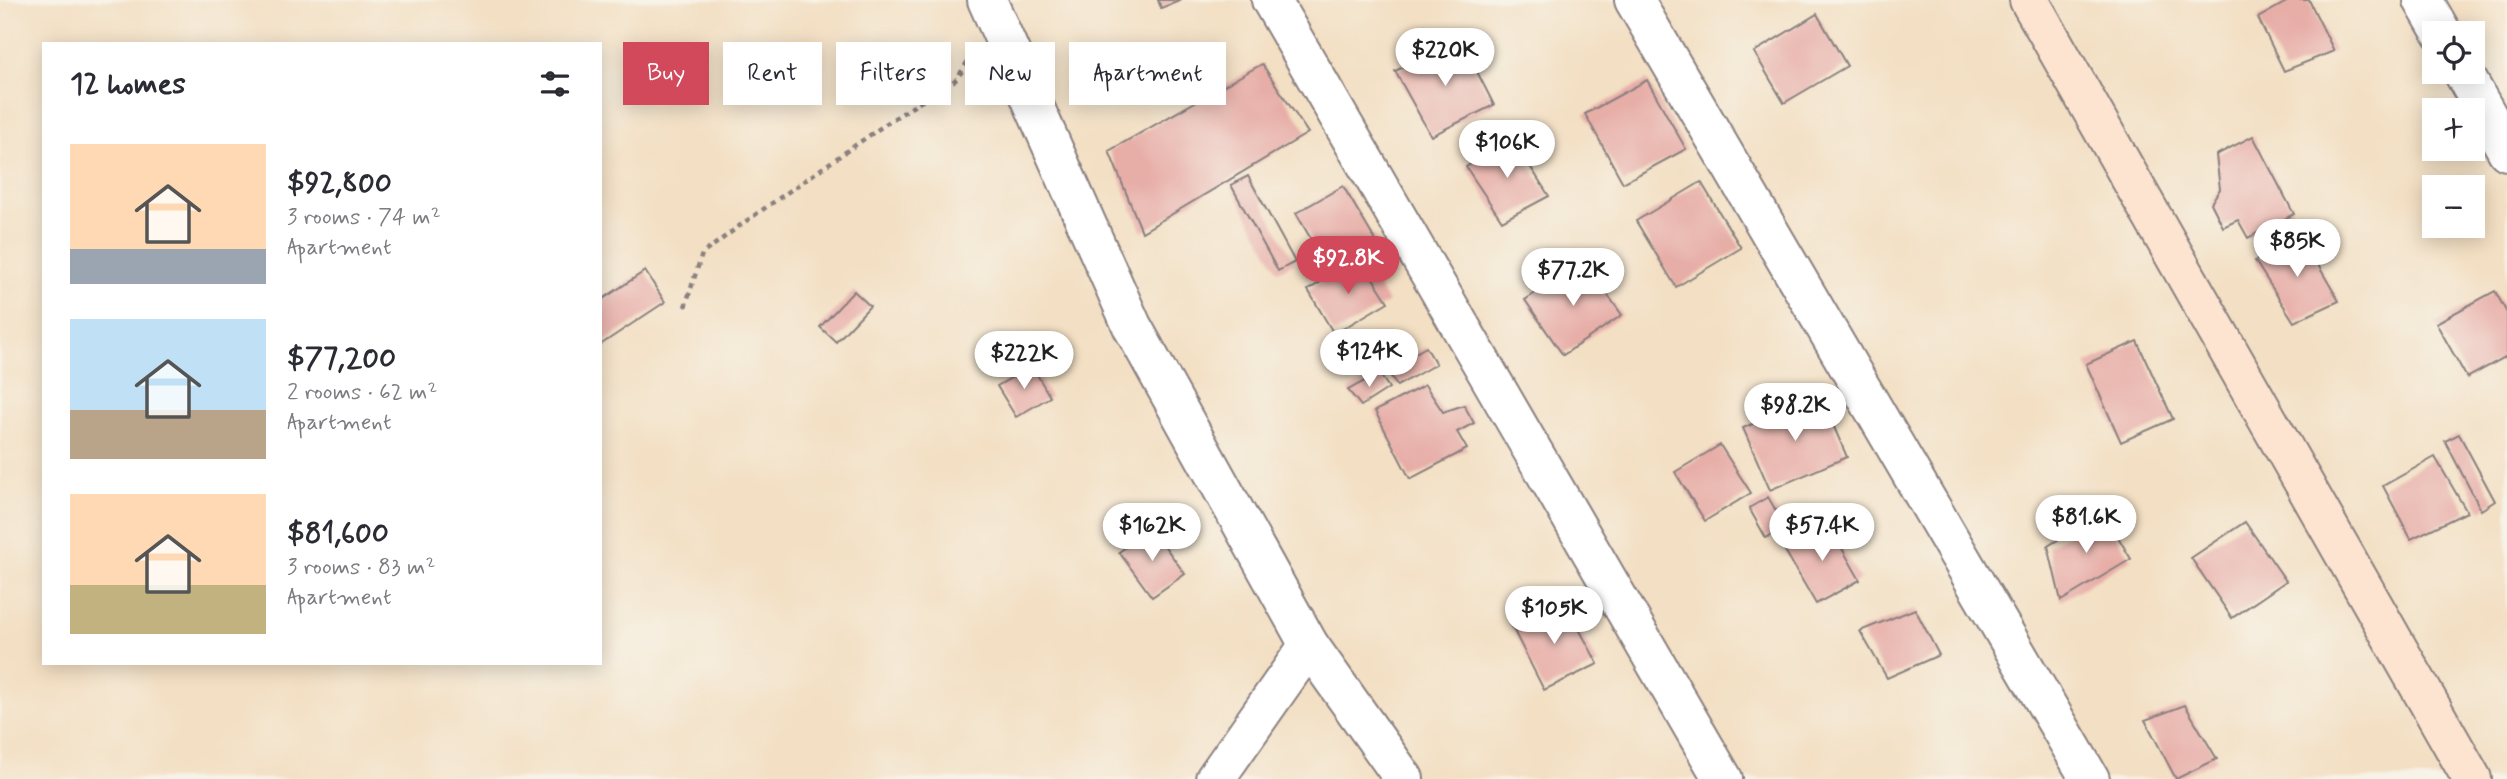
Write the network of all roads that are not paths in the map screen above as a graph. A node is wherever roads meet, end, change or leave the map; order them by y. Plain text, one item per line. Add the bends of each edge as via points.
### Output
1 (1271, 0) edge
2 (1634, 0) edge
3 (2029, 0) edge
4 (2423, 0) edge
5 (991, 8) edge
6 (2435, 21) edge
7 (2470, 84) edge
8 (2507, 151) edge
9 (1309, 645) junction
10 (1215, 779) edge
11 (1404, 779) edge
12 (1723, 779) edge
13 (2090, 779) edge
14 (2472, 779) edge

1 - 12 street
2 - 13 street
3 - 14 street
4 - 6 street
5 - 9 street via 1132,326
7 - 8 street
9 - 10 street
9 - 11 street

